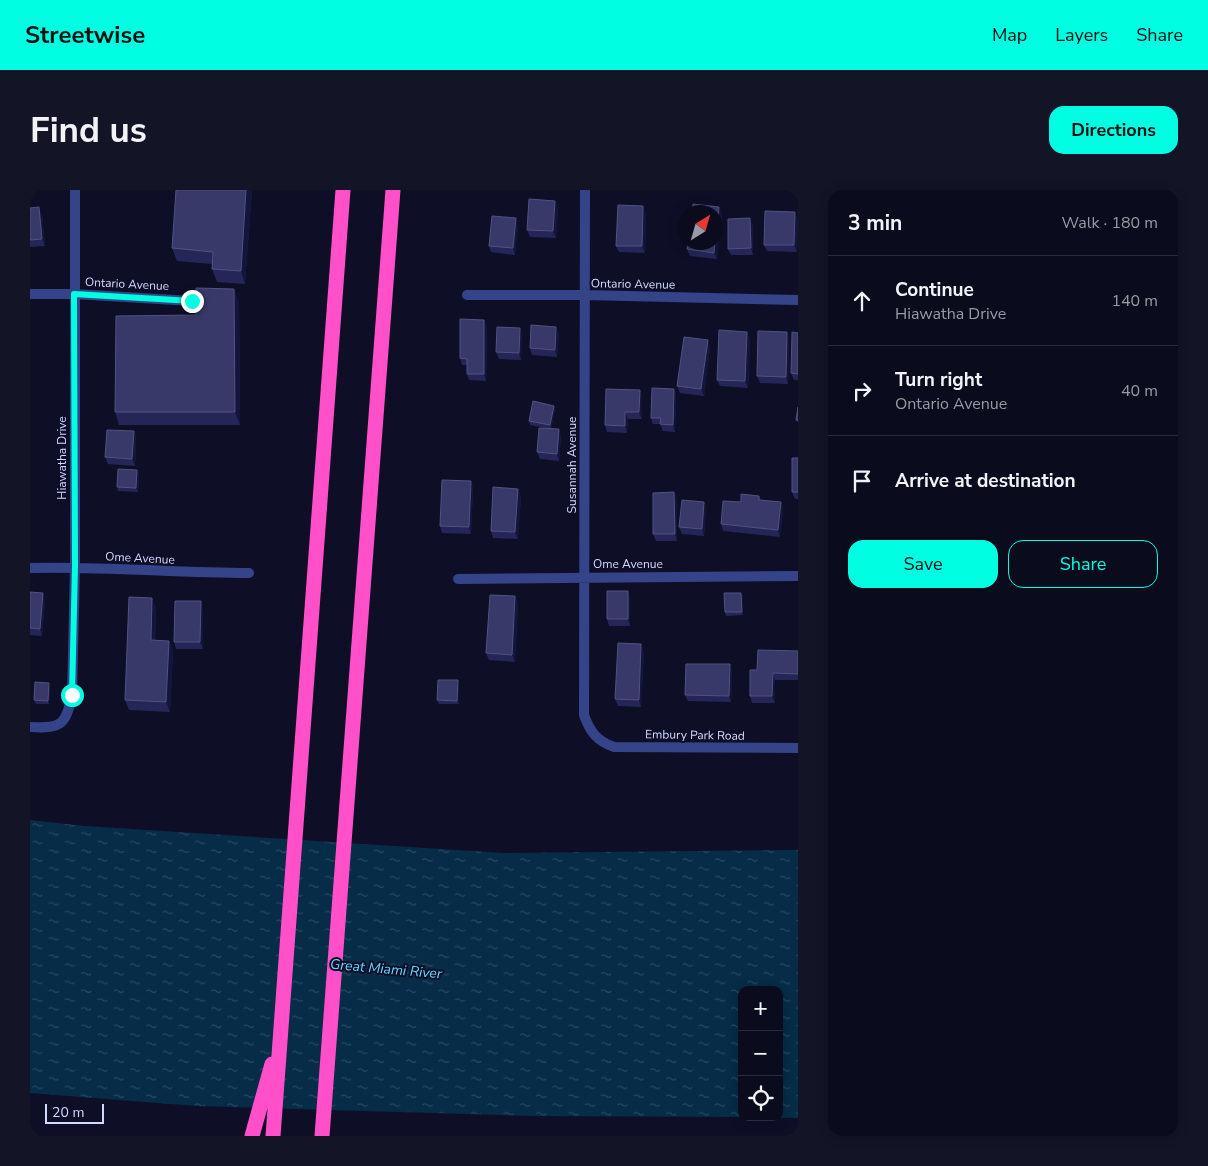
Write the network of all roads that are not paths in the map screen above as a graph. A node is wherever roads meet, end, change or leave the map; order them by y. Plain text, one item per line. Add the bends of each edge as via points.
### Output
1 (75, 190) edge
2 (343, 190) edge
3 (393, 190) edge
4 (585, 190) edge
5 (30, 294) edge
6 (74, 294) junction
7 (467, 295) dead end
8 (585, 295) junction
9 (798, 300) edge
10 (192, 301) dead end
11 (75, 566) junction
12 (30, 568) edge
13 (249, 573) dead end
14 (798, 576) edge
15 (585, 577) junction
16 (458, 579) dead end
17 (30, 727) edge
18 (594, 736) joint
19 (798, 748) edge
20 (281, 1032) junction
21 (326, 1082) junction
22 (252, 1136) edge
23 (273, 1136) edge
24 (322, 1136) edge
25 (331, 1136) edge

1 - 6 street, Hiawatha Drive
2 - 20 highway
3 - 21 highway
4 - 8 street, Susannah Avenue
5 - 6 street, Ontario Avenue
6 - 10 street, Ontario Avenue
6 - 11 street, Hiawatha Drive
7 - 8 street, Ontario Avenue
8 - 9 street, Ontario Avenue
8 - 15 street, Susannah Avenue
11 - 12 street, Ome Avenue
11 - 13 street, Ome Avenue via 184,573
11 - 17 street, Hiawatha Drive via 69,710 61,723 51,728
14 - 15 street, Ome Avenue
15 - 16 street, Ome Avenue
15 - 18 street, Susannah Avenue via 584,715
18 - 19 street, Embury Park Road via 614,747
20 - 22 highway
20 - 23 highway
21 - 24 highway
21 - 25 highway

